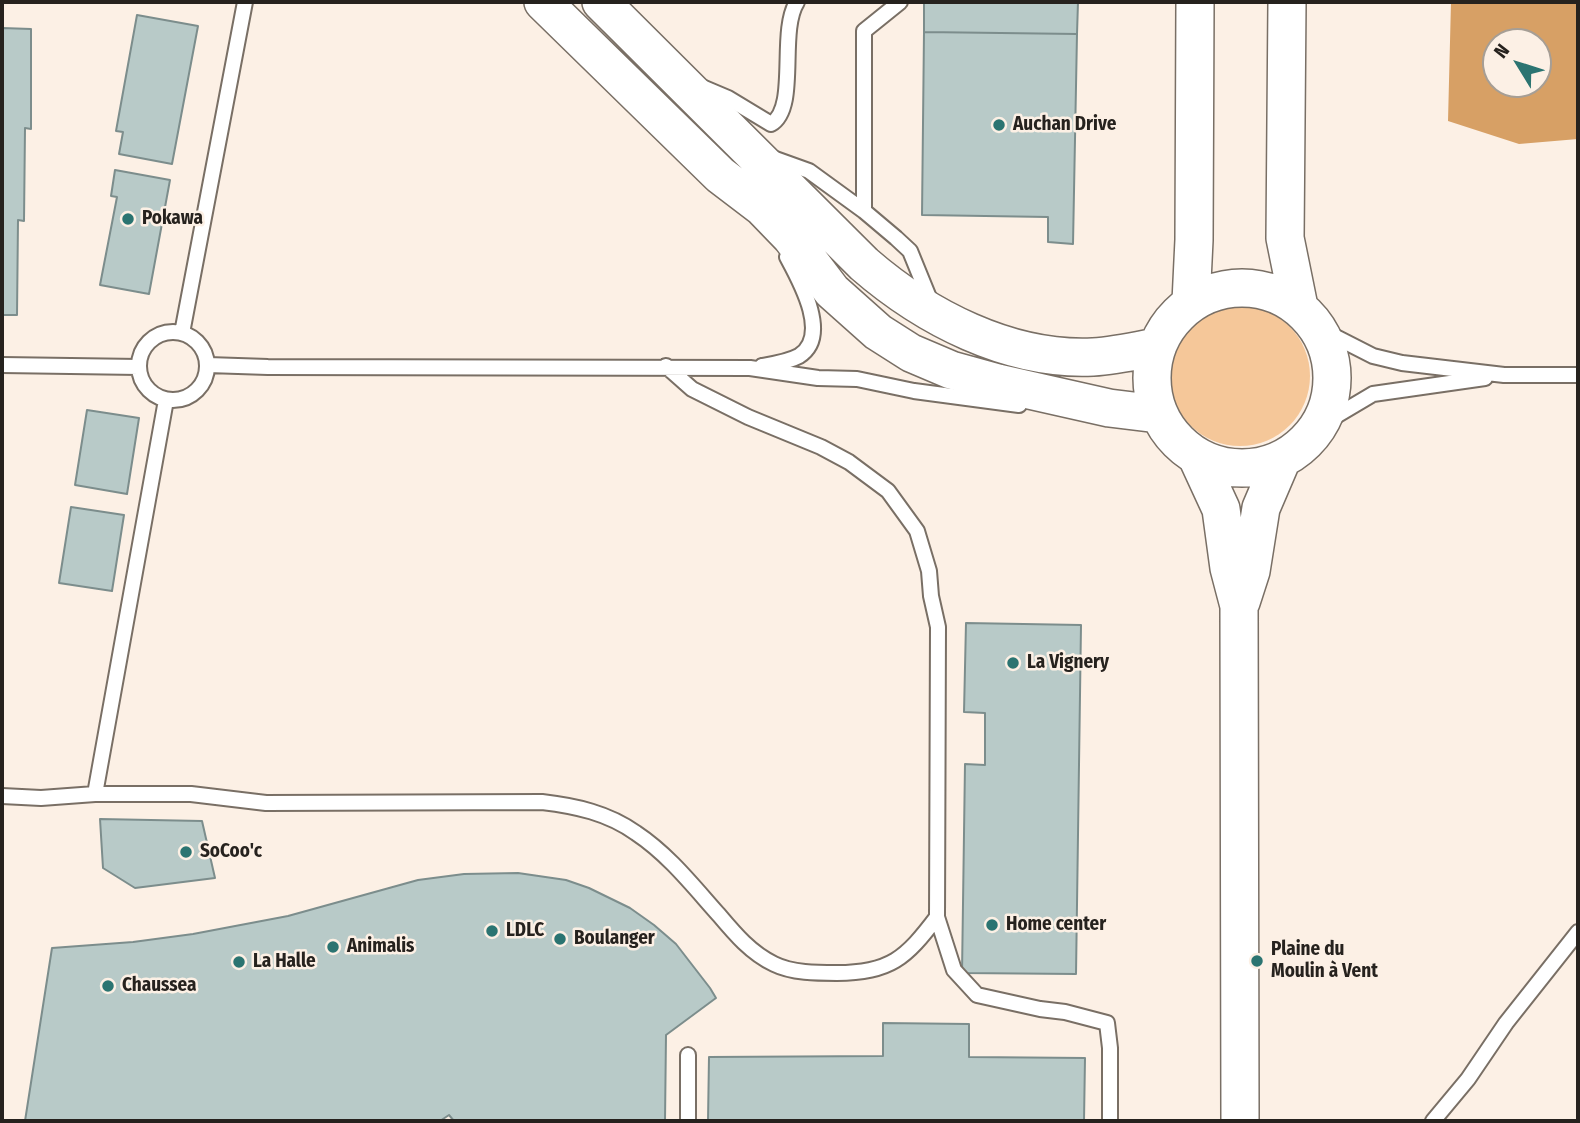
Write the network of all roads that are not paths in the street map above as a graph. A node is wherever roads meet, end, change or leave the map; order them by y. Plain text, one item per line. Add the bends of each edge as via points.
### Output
1 (245, 2) edge
2 (543, 2) edge
3 (601, 2) edge
4 (797, 2) edge
5 (900, 2) edge
6 (1195, 2) edge
7 (1287, 2) edge
8 (678, 79) junction
9 (751, 152) junction
10 (720, 175) junction
11 (864, 211) junction
12 (1191, 302) junction
13 (937, 316) junction
14 (1308, 317) junction
15 (182, 333) junction
16 (1156, 347) junction
17 (2, 365) edge
18 (208, 365) junction
19 (139, 366) junction
20 (666, 366) junction
21 (750, 368) junction
22 (1504, 375) junction
23 (1578, 375) edge
24 (166, 400) junction
25 (1109, 408) junction
26 (1158, 414) junction
27 (1319, 426) junction
28 (1197, 457) junction
29 (1282, 459) junction
30 (1239, 606) junction
31 (95, 794) junction
32 (2, 796) edge
33 (937, 917) junction
34 (1578, 932) edge
35 (688, 1055) dead end
36 (688, 1121) edge
37 (1110, 1121) edge
38 (1240, 1121) edge
39 (1433, 1121) edge

1 - 15 lane
2 - 10 street
3 - 8 street
4 - 8 lane via 788,29 779,120 771,124 728,98
5 - 11 lane via 864,31
6 - 12 street
7 - 14 street via 1285,238
8 - 9 street
9 - 11 lane via 809,172
9 - 13 street via 864,264 894,290
10 - 21 lane via 787,257 814,324 813,338 797,357
10 - 25 street via 762,207 791,237 832,291 878,332 911,353 951,370
11 - 13 lane via 910,251
12 - 14 street via 1218,290 1246,287 1274,293
12 - 16 street via 1170,322
13 - 16 street via 984,337 1062,357
14 - 22 lane via 1373,356
14 - 27 street via 1329,351 1333,377
15 - 18 lane via 200,344
15 - 19 lane via 157,336 141,354
16 - 26 street via 1152,392
17 - 19 lane
18 - 20 lane
18 - 24 lane via 196,393
19 - 24 lane via 146,388
20 - 21 lane
20 - 33 lane via 692,389 849,462 888,491 917,531 938,627
21 - 25 lane via 1049,408
22 - 23 lane
22 - 27 lane via 1373,394
24 - 31 lane
25 - 26 street
26 - 28 street via 1174,438
27 - 29 street via 1303,445
28 - 29 street via 1224,467 1254,468
28 - 30 street via 1221,509
29 - 30 street via 1261,508 1251,571
30 - 38 street
31 - 32 lane
31 - 33 lane via 191,794 266,803 542,802 610,816 676,866 747,947 775,965 798,971 855,973 889,965 914,947
33 - 37 lane via 954,970 977,995 1107,1023
34 - 39 lane
35 - 36 lane

